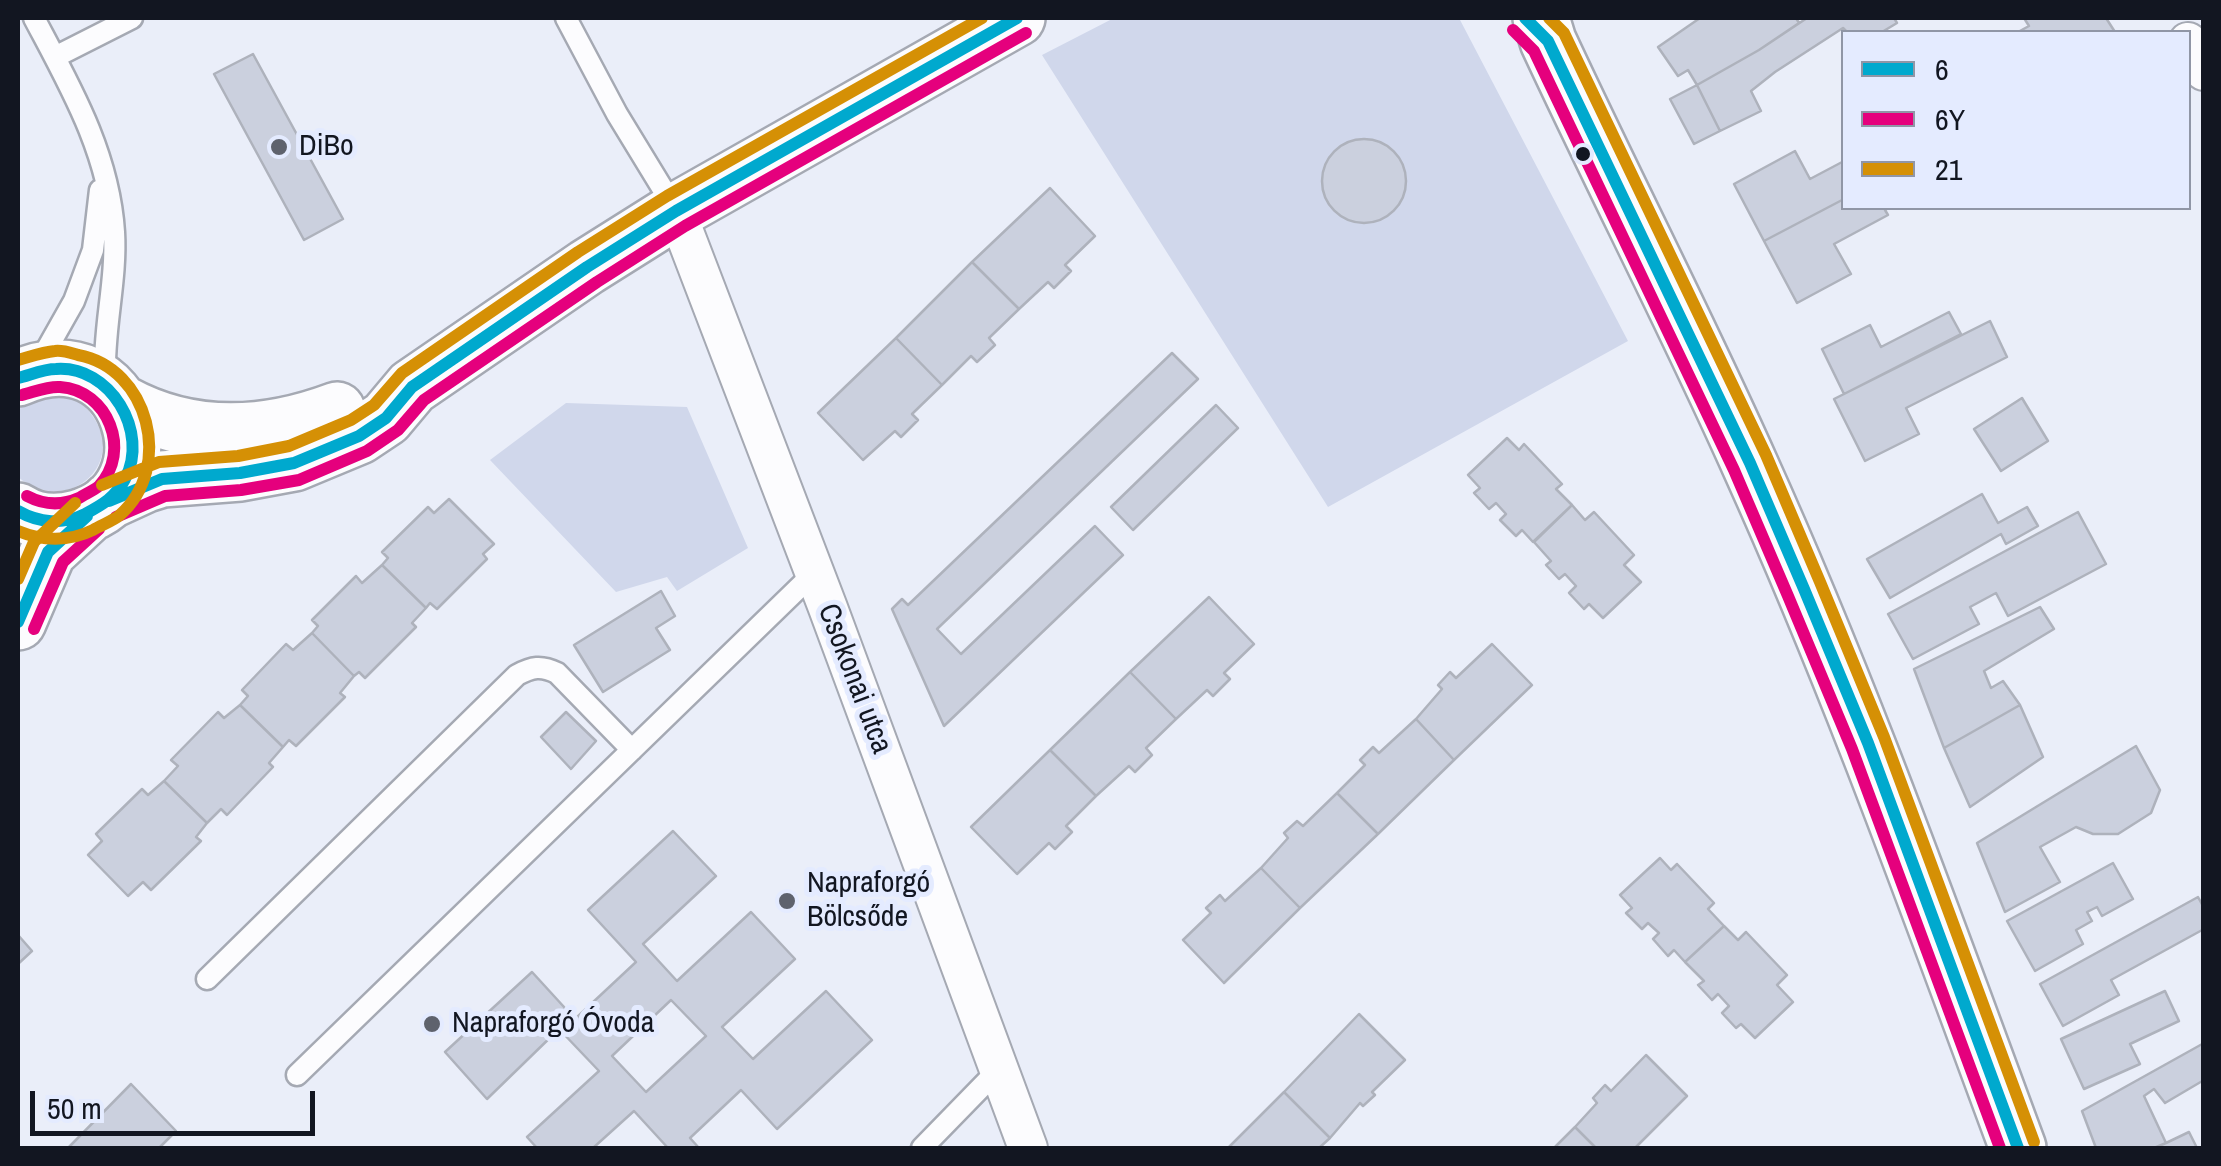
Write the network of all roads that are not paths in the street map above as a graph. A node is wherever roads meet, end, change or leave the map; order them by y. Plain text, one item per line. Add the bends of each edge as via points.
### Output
1 (34, 18) edge
2 (132, 18) edge
3 (566, 18) edge
4 (1017, 18) edge
5 (1538, 25) edge
6 (2191, 47) edge
7 (55, 57) junction
8 (2204, 71) edge
9 (103, 169) junction
10 (676, 211) junction
11 (26, 374) edge
12 (412, 387) junction
13 (114, 394) junction
14 (98, 508) junction
15 (18, 511) edge
16 (813, 574) junction
17 (18, 622) edge
18 (632, 750) junction
19 (207, 978) dead end
20 (998, 1070) junction
21 (297, 1074) dead end
22 (922, 1148) edge
23 (1028, 1148) edge
24 (2018, 1148) edge

1 - 7 lane
2 - 7 lane
3 - 10 lane
4 - 10 main road
5 - 24 main road via 1804,589
6 - 8 street
7 - 9 lane
9 - 11 lane via 92,250 74,302
9 - 13 lane via 114,232 104,362
10 - 12 main road
10 - 16 street, Csokonai utca
11 - 13 main road via 60,367 84,372
12 - 13 main road via 314,419 248,430 148,418
12 - 14 main road via 386,418 329,450 240,474 162,479
13 - 14 main road via 132,428 133,455 126,480
14 - 15 main road via 67,521
14 - 17 main road via 48,552
16 - 18 lane
16 - 20 street, Csokonai utca
18 - 19 lane via 557,673 544,667 517,675
18 - 21 lane
20 - 22 lane
20 - 23 street, Csokonai utca

